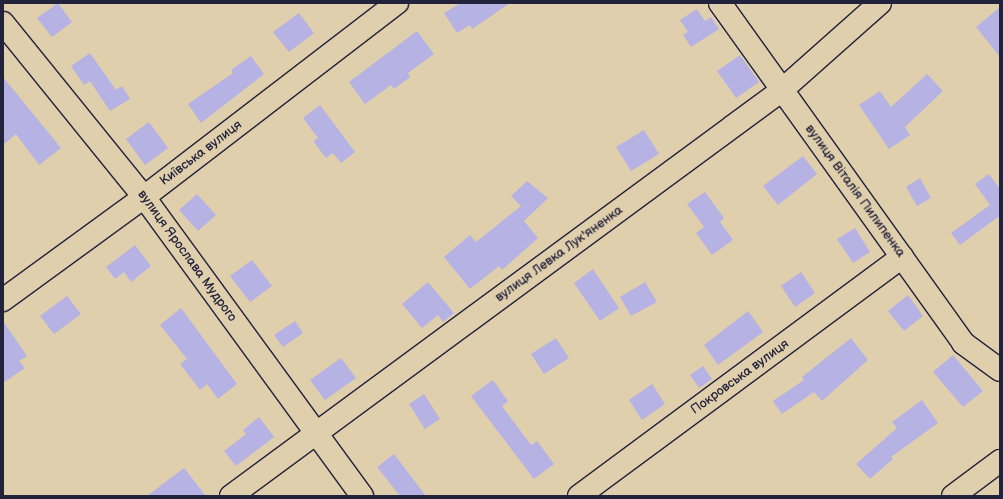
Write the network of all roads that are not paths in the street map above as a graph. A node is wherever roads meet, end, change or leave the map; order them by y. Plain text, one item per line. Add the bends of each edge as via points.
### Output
1 (397, 3) edge
2 (720, 3) edge
3 (880, 3) edge
4 (3, 23) edge
5 (782, 90) junction
6 (144, 196) junction
7 (902, 257) junction
8 (3, 300) edge
9 (1000, 370) edge
10 (315, 432) junction
11 (1000, 461) edge
12 (231, 496) edge
13 (362, 496) edge
14 (579, 496) edge
15 (953, 496) edge

1 - 6 street, Київська вулиця
2 - 5 street, вулиця Віталія Пилипенка
3 - 5 street, вулиця Левка Лук'яненка
4 - 6 street, вулиця Ярослава Мудрого
5 - 7 street, вулиця Віталія Пилипенка
5 - 10 street, вулиця Левка Лук'яненка
6 - 8 street, Київська вулиця
6 - 10 street, вулиця Ярослава Мудрого
7 - 9 street, вулиця Віталія Пилипенка via 963,343
7 - 14 street, Покровська вулиця
10 - 12 street, вулиця Левка Лук'яненка
10 - 13 street, вулиця Ярослава Мудрого
11 - 15 street

